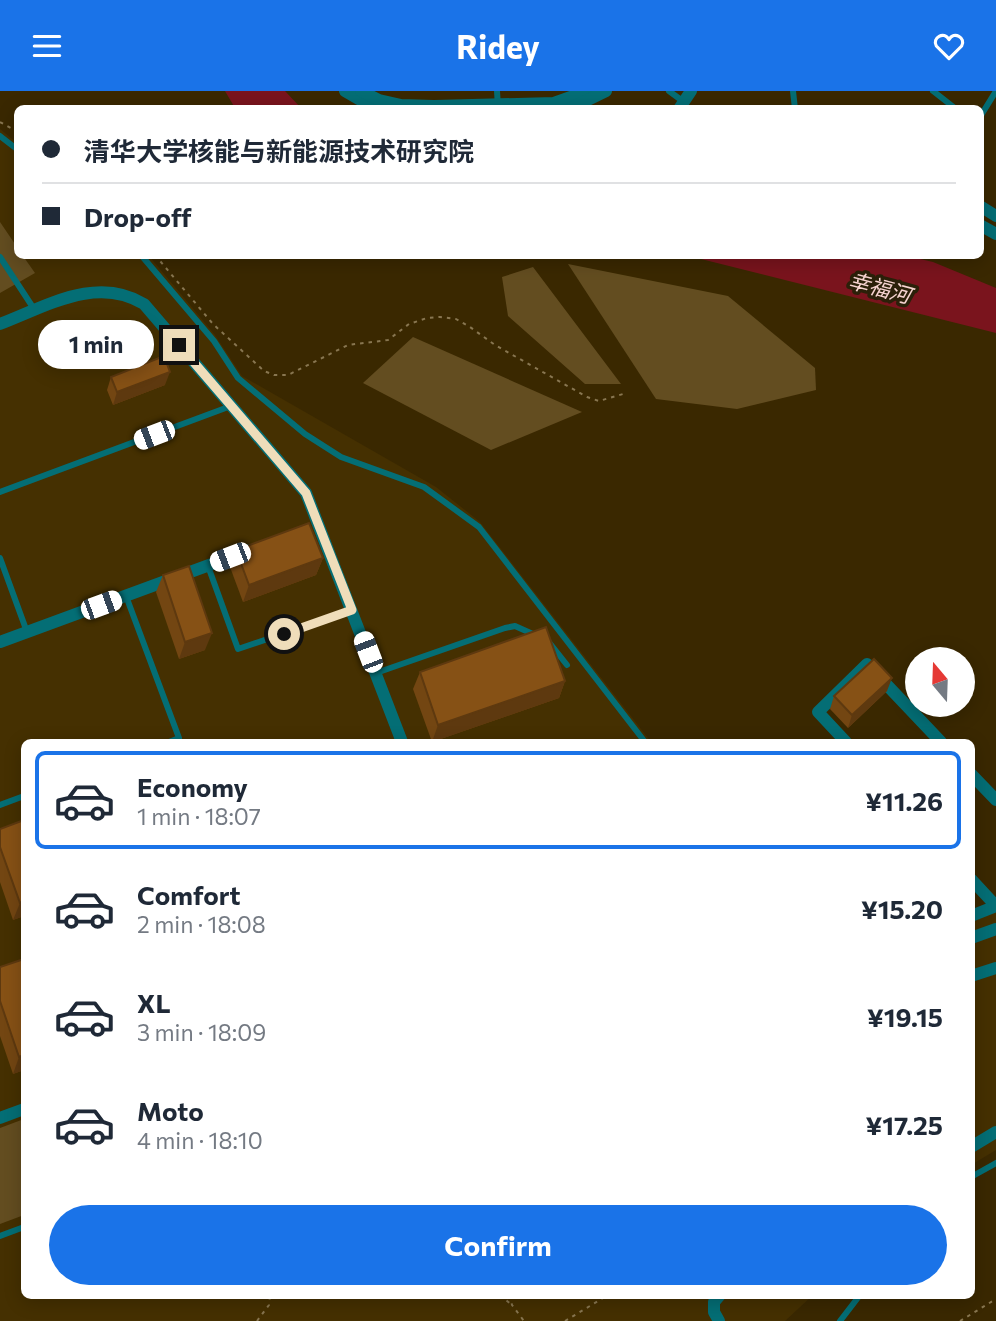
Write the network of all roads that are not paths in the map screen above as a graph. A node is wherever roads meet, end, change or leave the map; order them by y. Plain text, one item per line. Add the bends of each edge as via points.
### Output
1 (345, 91) edge
2 (361, 91) edge
3 (587, 91) edge
4 (606, 91) edge
5 (933, 91) edge
6 (996, 92) edge
7 (498, 101) edge
8 (369, 105) edge
9 (418, 105) edge
10 (447, 105) edge
11 (577, 105) edge
12 (951, 105) edge
13 (984, 111) edge
14 (0, 136) edge
15 (14, 147) edge
16 (0, 257) edge
17 (144, 259) edge
18 (35, 310) junction
19 (0, 324) edge
20 (231, 406) junction
21 (0, 492) edge
22 (257, 547) edge
23 (0, 558) edge
24 (208, 566) junction
25 (126, 596) junction
26 (352, 610) junction
27 (27, 632) junction
28 (0, 642) edge
29 (566, 665) dead end
30 (376, 673) junction
31 (176, 739) edge
32 (401, 739) edge
33 (643, 739) edge
34 (843, 739) edge
35 (938, 739) edge
36 (975, 778) edge
37 (21, 797) edge
38 (996, 800) edge
39 (0, 805) edge
40 (975, 883) edge
41 (996, 906) edge
42 (975, 914) edge
43 (996, 929) edge
44 (975, 937) edge
45 (996, 968) edge
46 (975, 975) edge
47 (21, 1110) edge
48 (0, 1118) edge
49 (996, 1132) edge
50 (975, 1145) edge
51 (996, 1163) edge
52 (975, 1175) edge
53 (21, 1228) edge
54 (0, 1236) edge
55 (705, 1299) edge
56 (717, 1299) edge
57 (857, 1299) edge
58 (716, 1316) edge
59 (840, 1321) edge

1 - 8 street
2 - 9 street via 379,100
3 - 7 street via 554,103
4 - 11 street
5 - 12 lane
6 - 13 lane
7 - 10 street
14 - 15 lane
16 - 18 lane
17 - 33 lane via 215,341 238,378 305,434 341,457 424,487 479,527
18 - 19 street
18 - 20 street via 86,292 128,294 144,304
20 - 21 lane
20 - 26 street via 306,493 313,526
22 - 24 street
23 - 27 lane
24 - 25 street
24 - 26 lane via 238,649
25 - 27 street
25 - 31 lane
26 - 30 street
27 - 28 street
29 - 30 lane via 550,642 515,626
30 - 32 street
34 - 35 street via 818,712 867,664
36 - 38 street
37 - 39 lane
40 - 41 street
41 - 42 street
43 - 44 street
45 - 46 street
47 - 48 street
49 - 50 street
51 - 52 lane
53 - 54 lane
55 - 58 street
56 - 58 street
57 - 59 lane

